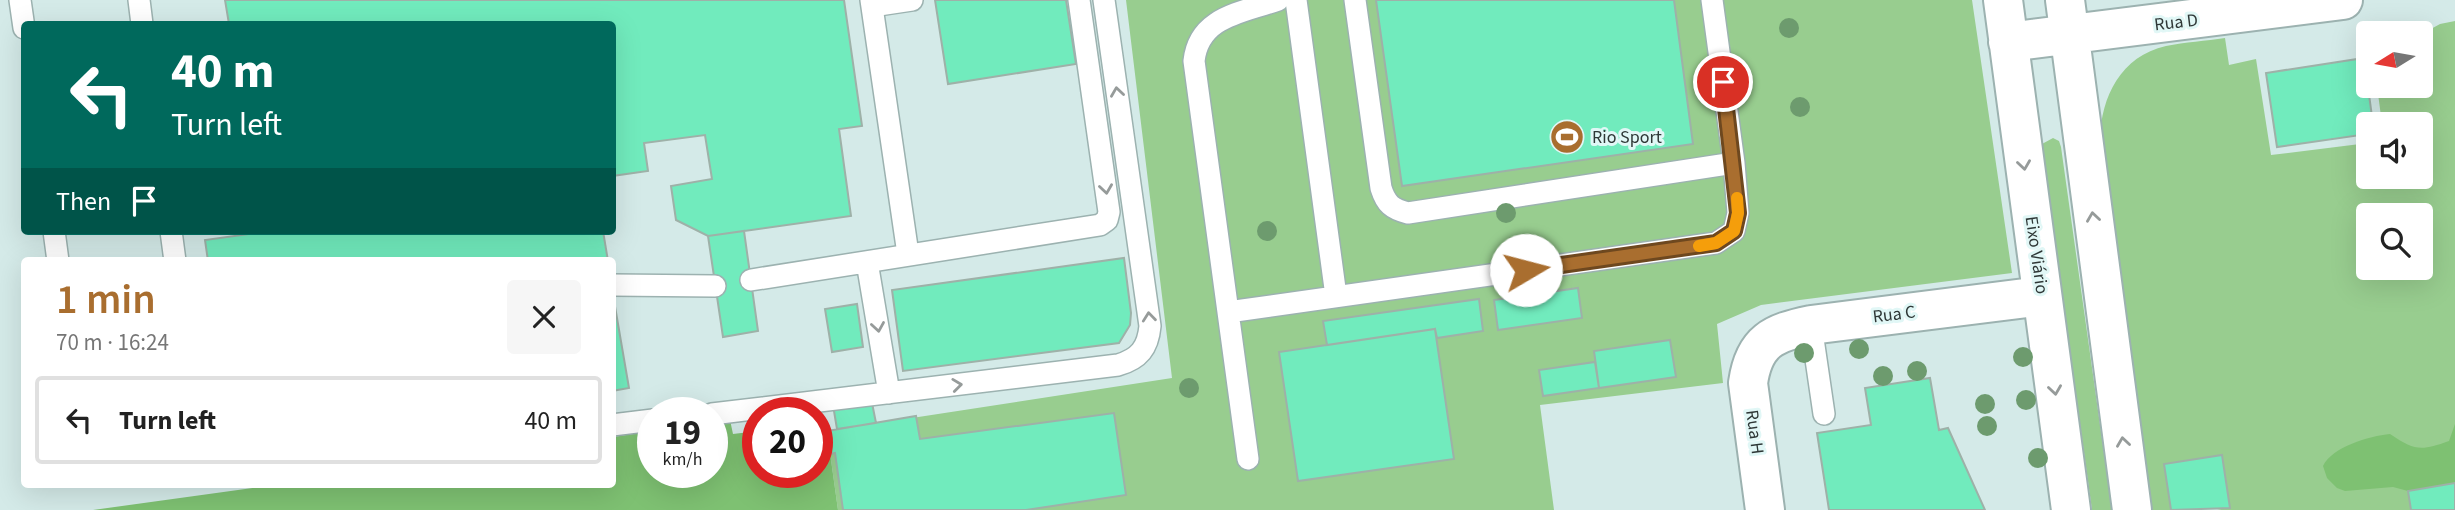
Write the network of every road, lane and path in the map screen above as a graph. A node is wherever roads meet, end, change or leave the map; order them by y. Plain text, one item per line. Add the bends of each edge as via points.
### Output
1 (20, 0) edge
2 (139, 0) edge
3 (912, 0) edge
4 (1079, 0) edge
5 (1104, 0) edge
6 (1279, 0) edge
7 (1296, 0) edge
8 (1355, 0) edge
9 (1712, 0) edge
10 (2003, 0) edge
11 (2343, 0) edge
12 (871, 3) edge
13 (2067, 17) edge
14 (23, 21) edge
15 (142, 21) edge
16 (2008, 42) junction
17 (2080, 113) junction
18 (2018, 120) junction
19 (1734, 163) junction
20 (55, 235) edge
21 (172, 235) edge
22 (908, 254) junction
23 (57, 257) edge
24 (174, 257) edge
25 (867, 262) junction
26 (751, 280) dead end
27 (616, 285) edge
28 (715, 286) dead end
29 (1336, 296) junction
30 (2042, 296) junction
31 (1228, 312) junction
32 (1811, 325) junction
33 (1756, 354) joint
34 (889, 393) junction
35 (728, 412) edge
36 (1825, 414) dead end
37 (637, 423) edge
38 (616, 425) edge
39 (1248, 458) dead end
40 (1765, 510) edge
41 (2071, 510) edge
42 (2132, 510) edge

1 - 14 lane
2 - 15 lane
3 - 12 lane
4 -> 22 lane via 1108,200 1107,220 1100,225
34 -> 5 lane via 1118,365 1142,353 1149,342
6 - 31 lane via 1217,21 1195,45
7 - 29 lane
8 - 19 lane via 1381,188 1393,209 1408,213
9 - 19 lane
10 - 16 street, Eixo Viário
11 - 13 street, Rua D
12 - 22 lane
13 - 16 street, Rua D
13 - 17 street
16 - 18 street, Eixo Viário
17 - 18 street
42 -> 17 street
18 -> 30 street, Eixo Viário
19 - 29 lane via 1738,213 1734,231 1716,243
20 - 23 lane
21 - 24 lane
22 - 25 lane
25 - 26 lane
25 -> 34 lane
27 - 28 lane
29 - 31 lane
30 - 32 street, Rua C
30 -> 41 street, Eixo Viário
31 - 39 lane
32 - 33 street, Rua C via 1781,332
32 - 36 lane
33 - 40 street, Rua H via 1748,383
34 - 35 lane
37 - 38 lane

